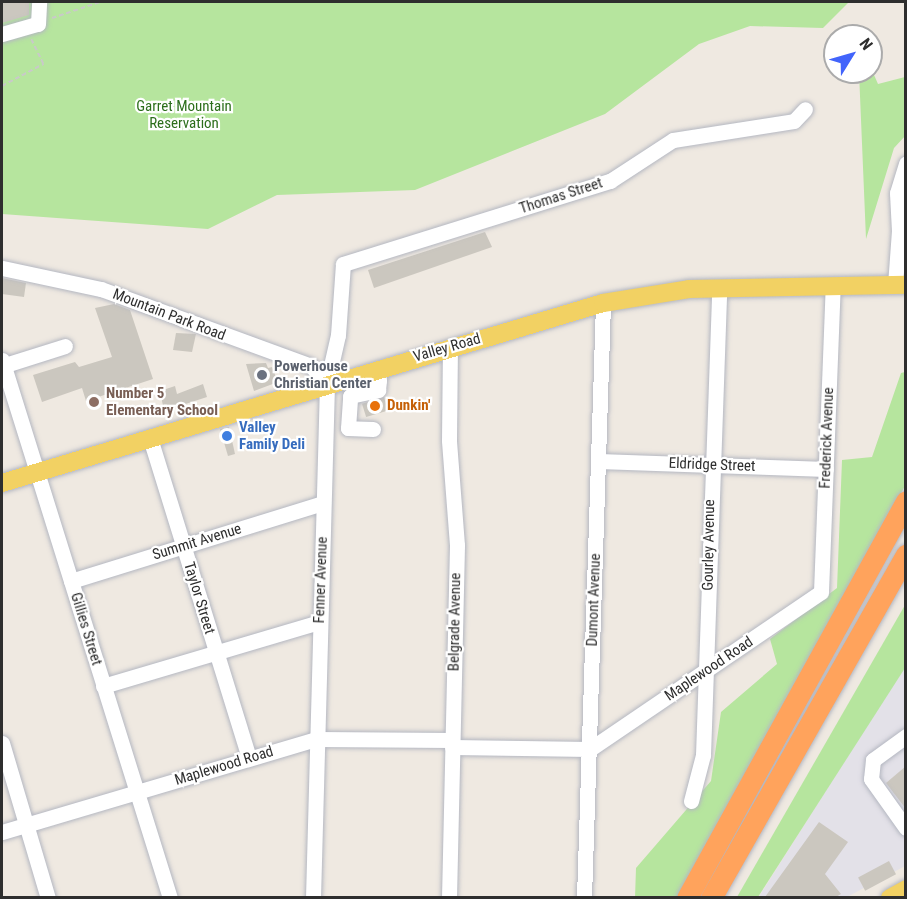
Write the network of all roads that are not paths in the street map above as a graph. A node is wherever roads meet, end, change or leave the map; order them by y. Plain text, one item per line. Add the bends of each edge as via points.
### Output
1 (39, 2) edge
2 (2, 34) edge
3 (805, 108) dead end
4 (906, 163) edge
5 (343, 264) joint
6 (2, 268) edge
7 (833, 285) junction
8 (900, 285) edge
9 (719, 287) junction
10 (603, 303) junction
11 (65, 346) dead end
12 (450, 348) junction
13 (2, 364) edge
14 (375, 378) junction
15 (327, 383) junction
16 (338, 414) junction
17 (373, 429) dead end
18 (150, 438) junction
19 (599, 461) junction
20 (711, 465) junction
21 (826, 469) junction
22 (36, 472) junction
23 (2, 483) edge
24 (906, 502) edge
25 (323, 503) junction
26 (183, 546) junction
27 (906, 555) edge
28 (71, 581) junction
29 (821, 592) joint
30 (319, 622) junction
31 (216, 652) junction
32 (706, 672) junction
33 (104, 686) junction
34 (906, 736) edge
35 (315, 739) junction
36 (2, 743) edge
37 (452, 743) junction
38 (590, 749) junction
39 (249, 758) junction
40 (137, 792) junction
41 (691, 801) dead end
42 (26, 825) junction
43 (906, 828) edge
44 (2, 832) edge
45 (906, 890) edge
46 (48, 897) edge
47 (170, 897) edge
48 (313, 897) edge
49 (449, 897) edge
50 (584, 897) edge
51 (687, 897) edge
52 (711, 897) edge
53 (890, 897) edge

1 - 2 street via 38,24
3 - 5 street, Thomas Street via 794,121 673,140 610,181
4 - 8 street via 897,193
5 - 15 street, Fenner Avenue via 338,335
6 - 15 street, Mountain Park Road via 101,289 311,366
7 - 8 main road, Valley Road
7 - 9 main road, Valley Road
7 - 21 street, Frederick Avenue
9 - 10 main road, Valley Road
9 - 20 street, Gourley Avenue
10 - 12 main road, Valley Road
10 - 19 street, Dumont Avenue
11 - 13 street
12 - 14 main road, Valley Road
12 - 37 street, Belgrade Avenue via 449,440 457,545
13 - 22 street, Gillies Street
14 - 15 main road, Valley Road
14 - 16 street via 350,396
15 - 16 street, Fenner Avenue
15 - 18 main road, Valley Road
16 - 17 street via 348,428
16 - 25 street, Fenner Avenue
18 - 22 main road, Valley Road
18 - 26 street, Taylor Street
19 - 20 street, Eldridge Street
19 - 38 street, Dumont Avenue
20 - 21 street, Eldridge Street
20 - 32 street, Gourley Avenue
21 - 29 street, Frederick Avenue
22 - 23 main road, Valley Road
22 - 28 street, Gillies Street
24 - 51 highway
25 - 26 street, Summit Avenue
25 - 30 street, Fenner Avenue
26 - 28 street, Summit Avenue
26 - 31 street, Taylor Street
27 - 52 highway
28 - 33 street, Gillies Street
29 - 32 street, Maplewood Road
30 - 31 street
30 - 35 street, Fenner Avenue
31 - 33 street
31 - 39 street, Taylor Street
32 - 38 street, Maplewood Road
32 - 41 street, Gourley Avenue via 702,755
33 - 40 street, Gillies Street
34 - 43 street via 873,760 871,779
35 - 37 street, Maplewood Road
35 - 39 street, Maplewood Road
35 - 48 street, Fenner Avenue
36 - 42 street
37 - 38 street, Maplewood Road
37 - 49 street, Belgrade Avenue
38 - 50 street, Dumont Avenue
39 - 40 street, Maplewood Road
40 - 42 street, Maplewood Road
40 - 47 street, Gillies Street
42 - 44 street, Maplewood Road
42 - 46 street
45 - 53 main road

